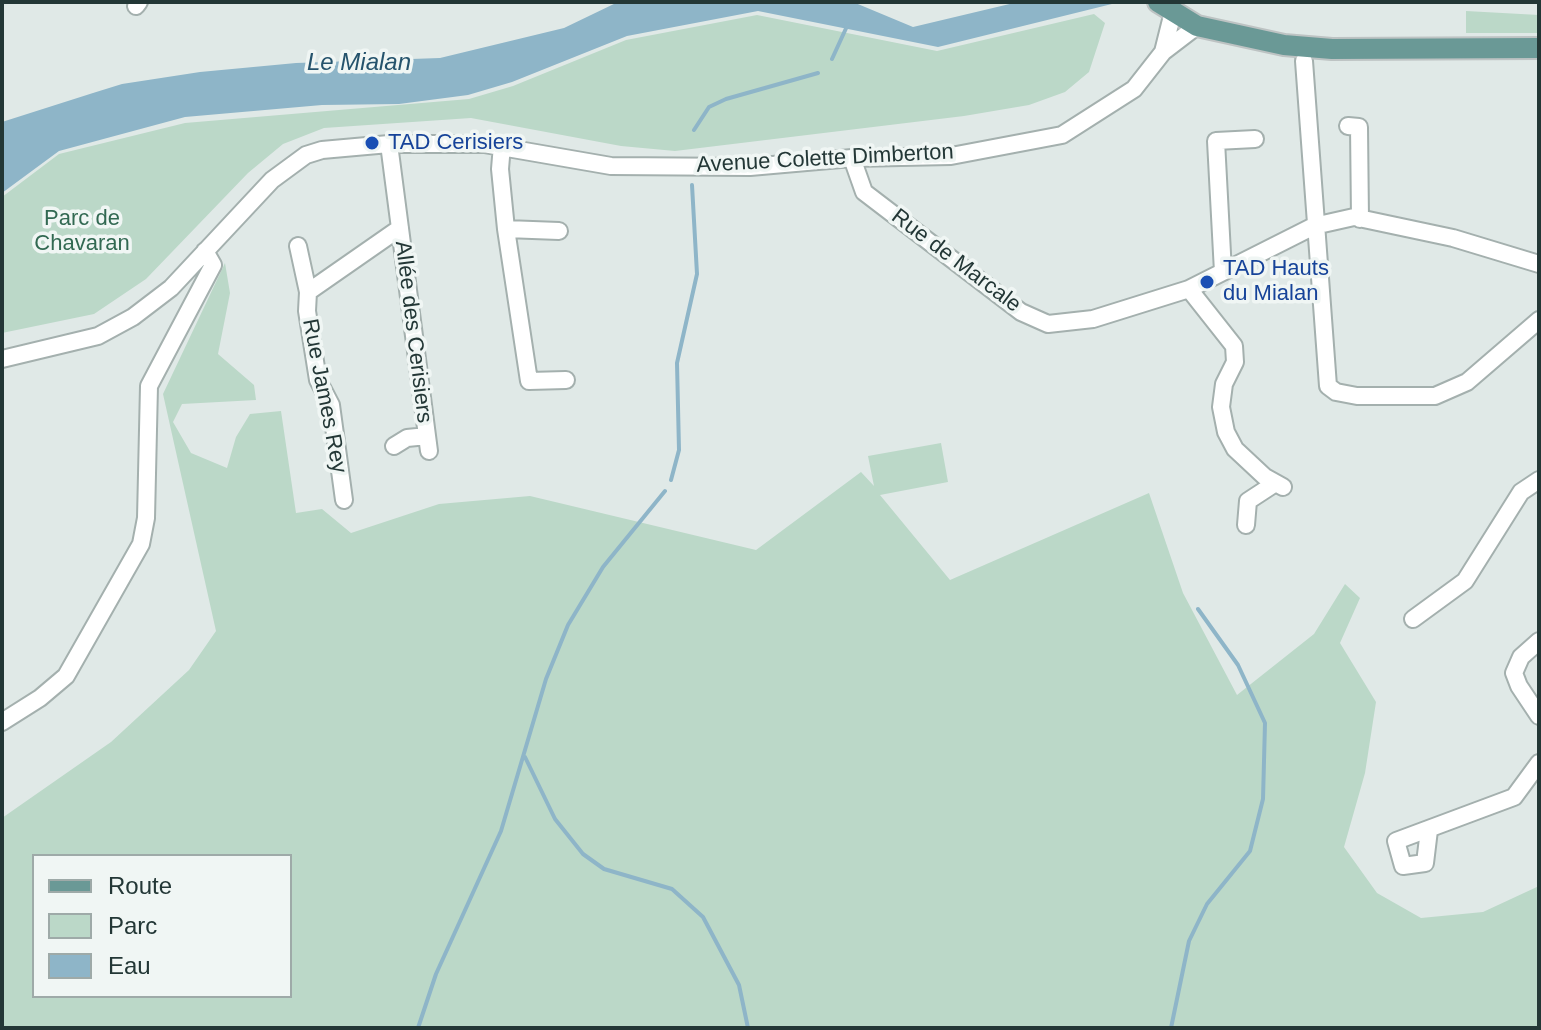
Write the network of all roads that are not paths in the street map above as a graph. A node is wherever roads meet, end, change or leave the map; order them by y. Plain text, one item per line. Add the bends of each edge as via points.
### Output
1 (1166, 8) edge
2 (1197, 26) junction
3 (1539, 48) edge
4 (1163, 52) junction
5 (1304, 61) dead end
6 (1348, 126) dead end
7 (1255, 139) dead end
8 (389, 144) junction
9 (502, 145) junction
10 (852, 158) junction
11 (1360, 219) junction
12 (1314, 226) junction
13 (400, 228) junction
14 (506, 229) junction
15 (559, 231) dead end
16 (298, 246) dead end
17 (205, 251) junction
18 (1539, 264) edge
19 (1223, 272) junction
20 (1189, 289) junction
21 (308, 292) junction
22 (1539, 320) edge
23 (2, 359) edge
24 (566, 380) dead end
25 (394, 446) dead end
26 (1539, 480) edge
27 (344, 500) dead end
28 (1246, 525) dead end
29 (1413, 619) dead end
30 (1539, 641) edge
31 (1539, 716) edge
32 (2, 722) edge
33 (1539, 763) edge
34 (1429, 830) junction

1 - 2 main road
1 - 4 street, Avenue Colette Dimberton
2 - 3 main road via 1269,43 1332,49
2 - 4 street, Avenue Colette Dimberton
4 - 10 street, Avenue Colette Dimberton via 1134,89 1062,135 951,156
5 - 12 street
6 - 11 street via 1359,127
7 - 19 street via 1216,141
8 - 9 street, Avenue Colette Dimberton
8 - 13 street, Allée des Cerisiers
8 - 17 street, Avenue Colette Dimberton via 306,155 272,180
9 - 10 street, Avenue Colette Dimberton via 611,166 750,167
9 - 14 street
10 - 20 street, Rue de Marcale via 864,192 1021,312 1048,324 1093,319
11 - 12 street, Rue de Marcale
11 - 18 street, Rue de Marcale via 1453,238
12 - 19 street, Rue de Marcale
12 - 22 street via 1328,386 1336,392 1435,396 1467,382
13 - 21 street, Allée des Cerisiers
13 - 25 street, Allée des Cerisiers via 428,444 407,438
14 - 15 street
14 - 24 street via 529,381
16 - 21 street, Rue James Rey
17 - 23 street, Avenue Colette Dimberton via 152,304 115,328
17 - 32 street via 213,265 149,386 141,544 66,676
19 - 20 street, Rue de Marcale
20 - 28 street via 1234,346 1235,362 1221,407 1226,432 1235,449 1279,486 1248,501
21 - 27 street, Rue James Rey via 318,380 331,405
26 - 29 street via 1521,492 1465,581
30 - 31 street via 1521,657 1514,673
33 - 34 street via 1514,797
34 - 34 street via 1396,841 1403,866 1425,863

